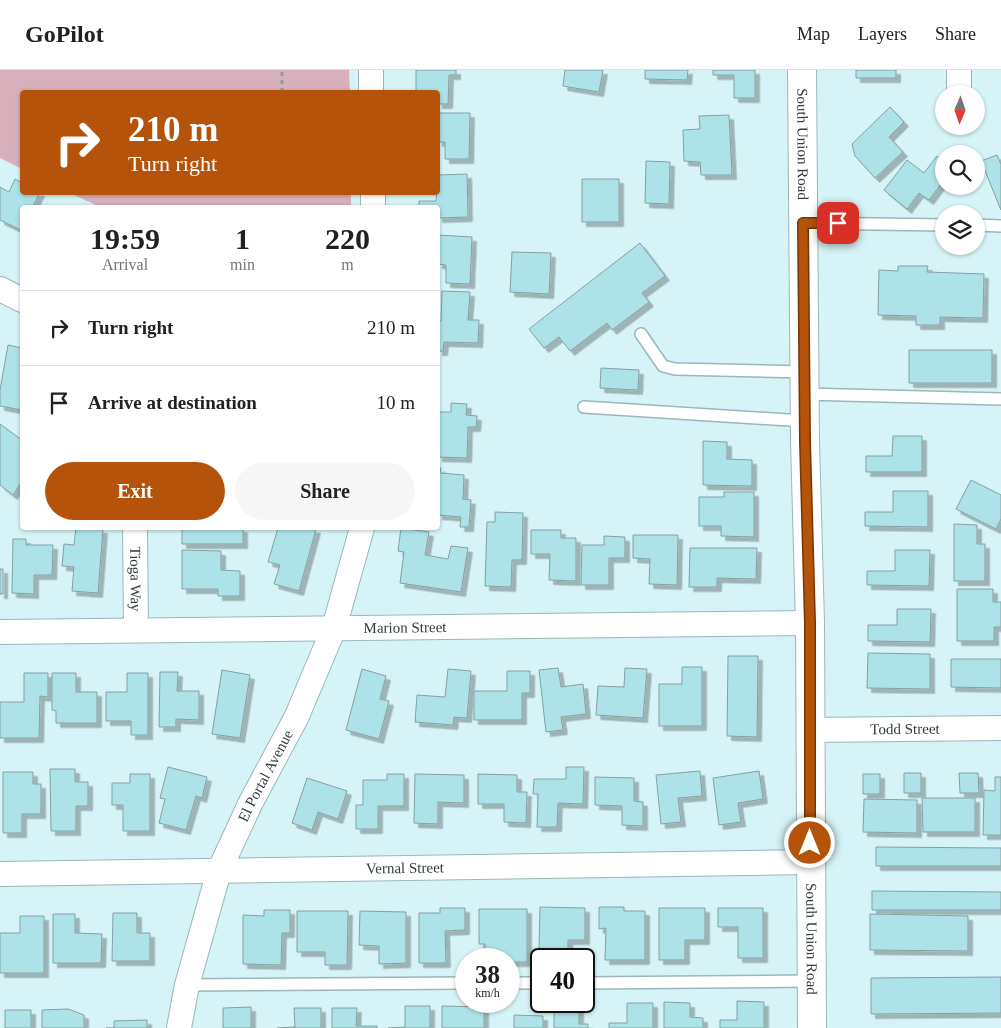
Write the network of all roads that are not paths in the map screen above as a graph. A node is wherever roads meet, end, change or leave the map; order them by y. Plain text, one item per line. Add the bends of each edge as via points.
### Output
1 (371, 70) edge
2 (802, 70) edge
3 (959, 70) edge
4 (959, 85) edge
5 (371, 90) edge
6 (803, 223) junction
7 (935, 225) edge
8 (985, 225) edge
9 (1001, 226) edge
10 (0, 289) edge
11 (20, 299) edge
12 (641, 334) dead end
13 (804, 383) junction
14 (1001, 399) edge
15 (584, 407) dead end
16 (804, 421) junction
17 (135, 530) edge
18 (361, 530) edge
19 (810, 623) junction
20 (334, 628) junction
21 (136, 630) junction
22 (0, 632) edge
23 (1001, 728) edge
24 (810, 730) junction
25 (810, 862) junction
26 (219, 870) junction
27 (0, 874) edge
28 (811, 981) junction
29 (455, 983) edge
30 (595, 983) edge
31 (187, 985) junction
32 (179, 1028) edge
33 (812, 1028) edge

1 - 5 street
2 - 6 street, South Union Road
3 - 4 street
6 - 7 lane
6 - 13 street, South Union Road
8 - 9 lane
10 - 11 street
12 - 13 lane via 663,366
13 - 14 lane via 872,395
13 - 16 street, South Union Road
15 - 16 lane
16 - 19 street, South Union Road
17 - 21 street, Tioga Way
18 - 20 street, El Portal Avenue
19 - 20 street, Marion Street
19 - 24 street, South Union Road
20 - 21 street, Marion Street
20 - 26 street, El Portal Avenue via 297,716
21 - 22 street, Marion Street
23 - 24 street, Todd Street
24 - 25 street, South Union Road
25 - 26 street, Vernal Street
25 - 28 street, South Union Road
26 - 27 street, Vernal Street
26 - 31 street, El Portal Avenue
28 - 30 lane
28 - 33 street, South Union Road
29 - 31 lane
31 - 32 street, El Portal Avenue

